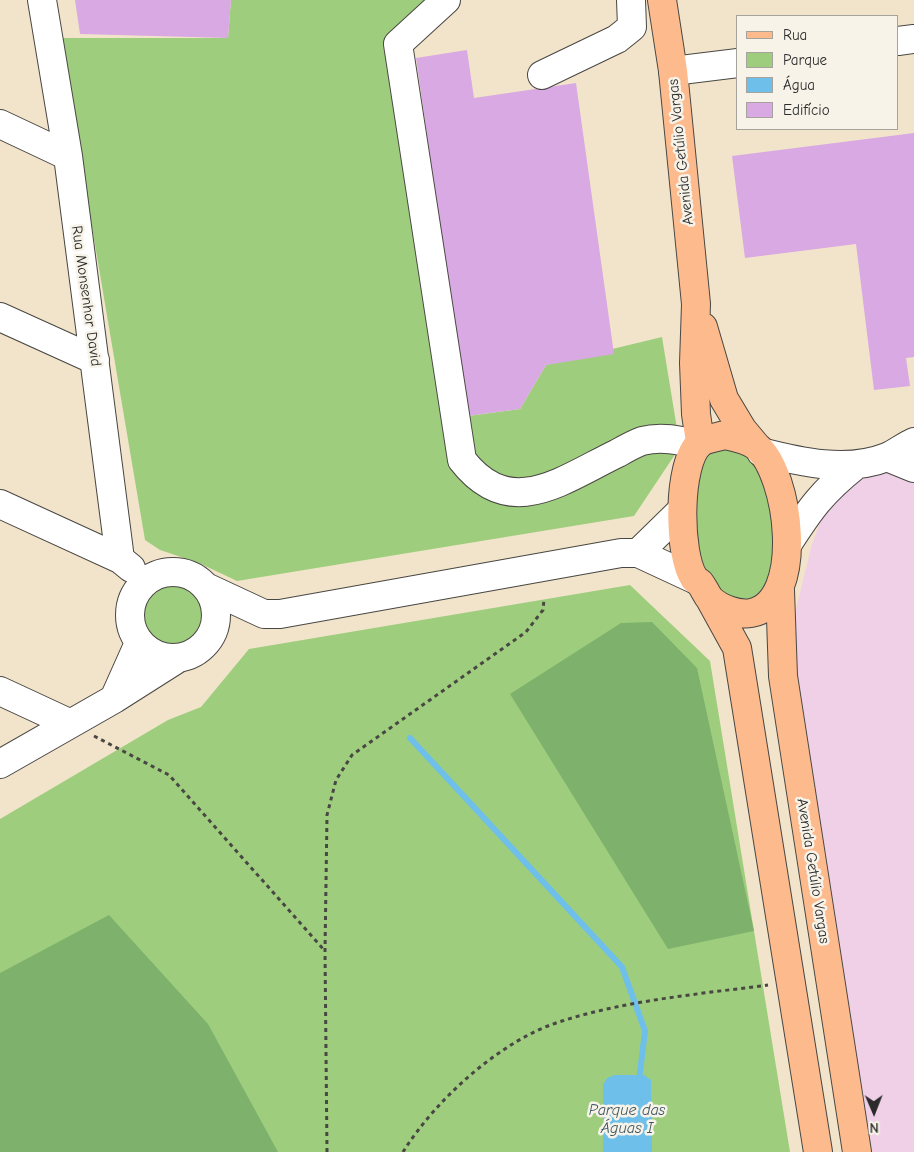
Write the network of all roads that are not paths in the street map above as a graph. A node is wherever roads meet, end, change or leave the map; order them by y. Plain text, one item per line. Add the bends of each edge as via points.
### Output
1 (42, 0) edge
2 (446, 0) edge
3 (631, 0) edge
4 (662, 0) edge
5 (914, 39) edge
6 (899, 41) edge
7 (736, 63) edge
8 (674, 71) junction
9 (542, 75) dead end
10 (0, 124) edge
11 (68, 156) junction
12 (696, 304) junction
13 (0, 316) edge
14 (95, 360) junction
15 (914, 442) edge
16 (699, 444) junction
17 (759, 449) junction
18 (887, 457) junction
19 (856, 465) junction
20 (914, 468) edge
21 (0, 504) edge
22 (682, 510) junction
23 (787, 545) junction
24 (638, 553) junction
25 (120, 559) junction
26 (147, 580) junction
27 (206, 587) junction
28 (702, 589) junction
29 (780, 590) junction
30 (264, 614) junction
31 (211, 637) junction
32 (139, 643) junction
33 (177, 659) junction
34 (0, 691) edge
35 (114, 698) junction
36 (68, 723) junction
37 (0, 764) edge
38 (818, 1152) edge
39 (857, 1152) edge

1 - 11 street, Rua Monsenhor David
2 - 16 street via 398,44 462,460 489,486 518,494 542,490 642,441 674,438
3 - 9 street via 632,27 617,39
4 - 8 main road, Avenida Getúlio Vargas
5 - 6 street
7 - 8 street
8 - 12 main road, Avenida Getúlio Vargas
10 - 11 street
11 - 14 street, Rua Monsenhor David
12 - 16 main road, Avenida Getúlio Vargas via 694,362
12 - 17 main road, Avenida Getúlio Vargas via 724,399
13 - 14 street
14 - 25 street, Rua Monsenhor David
15 - 18 street
16 - 17 main road via 725,435
16 - 22 main road via 689,458
17 - 19 street via 815,463
17 - 23 main road via 768,462 781,495
18 - 19 street
18 - 20 street
19 - 23 street via 813,504
21 - 25 street
22 - 24 street
22 - 28 main road via 685,549
23 - 29 main road via 786,568
24 - 28 street
24 - 30 street via 621,553 280,614
25 - 26 street
26 - 27 street via 173,572 191,576
26 - 32 street via 137,590 129,617
27 - 30 street
27 - 31 street via 216,610 216,624
28 - 29 main road via 728,610 742,614 752,613 772,603
28 - 38 main road via 737,648
29 - 39 main road, Avenida Getúlio Vargas via 783,676
30 - 31 street
31 - 33 street via 190,656
32 - 33 street via 156,655
32 - 35 street
33 - 35 street
34 - 36 street
35 - 36 street
36 - 37 street

